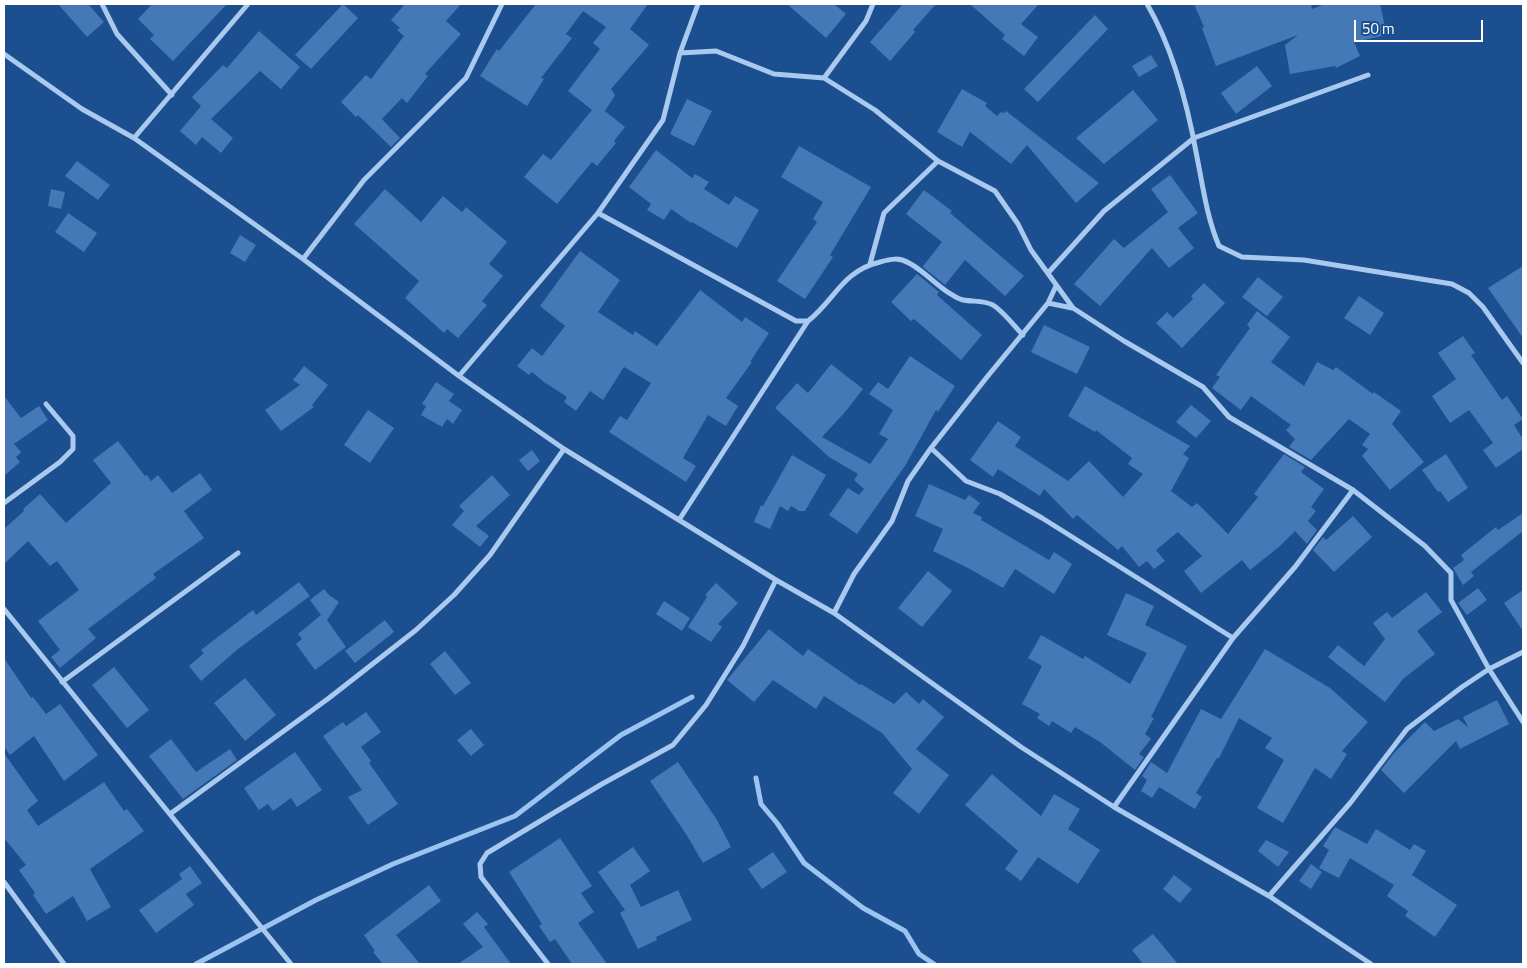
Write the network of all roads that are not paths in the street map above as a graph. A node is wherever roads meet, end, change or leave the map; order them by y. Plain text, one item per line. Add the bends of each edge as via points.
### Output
1 (102, 4) edge
2 (248, 4) edge
3 (502, 4) edge
4 (698, 4) edge
5 (873, 4) edge
6 (1147, 4) edge
7 (680, 53) junction
8 (4, 54) edge
9 (1368, 75) dead end
10 (824, 78) junction
11 (172, 95) junction
12 (134, 138) junction
13 (1194, 138) junction
14 (938, 161) junction
15 (598, 213) junction
16 (303, 259) junction
17 (870, 264) junction
18 (1048, 273) junction
19 (1056, 286) junction
20 (1048, 304) junction
21 (1073, 308) junction
22 (808, 321) junction
23 (1023, 335) junction
24 (1523, 363) edge
25 (459, 376) junction
26 (46, 404) dead end
27 (931, 448) junction
28 (564, 449) junction
29 (1353, 490) junction
30 (4, 503) edge
31 (679, 520) junction
32 (238, 552) dead end
33 (776, 580) junction
34 (4, 609) edge
35 (834, 614) junction
36 (1233, 638) junction
37 (1523, 652) edge
38 (1489, 669) junction
39 (62, 682) junction
40 (1523, 722) edge
41 (1114, 808) junction
42 (170, 814) junction
43 (4, 882) edge
44 (1269, 896) junction
45 (64, 964) edge
46 (291, 964) edge
47 (548, 964) edge
48 (1370, 964) edge

1 - 11 street via 117,34
2 - 11 street
3 - 16 street via 466,78 364,180
4 - 7 street
5 - 10 street via 866,21
6 - 13 street via 1158,21
7 - 10 street via 716,51 774,74
7 - 15 street via 663,120
8 - 12 street via 82,110
9 - 13 street
10 - 14 street via 875,110
11 - 12 street
12 - 16 street
13 - 18 street via 1104,212
13 - 24 street via 1212,229 1219,246 1242,257 1304,260 1452,284 1469,293 1484,307
14 - 17 street via 884,213
14 - 18 street via 995,191
15 - 22 street via 796,320
15 - 25 street
16 - 25 street
17 - 22 street via 840,285
17 - 23 street via 895,258 908,262 961,300 993,305
18 - 19 street
19 - 20 street
19 - 21 street
20 - 21 street
20 - 23 street
21 - 29 street via 1124,342 1204,387 1229,417
22 - 31 street
23 - 27 street
25 - 28 street
26 - 30 street via 73,436 72,449 60,462
27 - 35 street via 908,481 892,521 854,574
27 - 36 street via 966,481 1000,494 1042,518
28 - 31 street
28 - 42 street via 490,555 454,595 416,630 329,698
29 - 36 street via 1295,567
29 - 38 street via 1425,546 1451,573 1451,600
31 - 33 street
32 - 39 street
33 - 35 street
33 - 47 street via 743,646 706,705 673,745 487,853 480,864 481,877
34 - 39 street
35 - 41 street via 1021,747
36 - 41 street
37 - 38 street
38 - 40 street
38 - 44 street via 1407,729 1351,802
39 - 42 street
41 - 44 street
42 - 46 street
43 - 45 street
44 - 48 street

